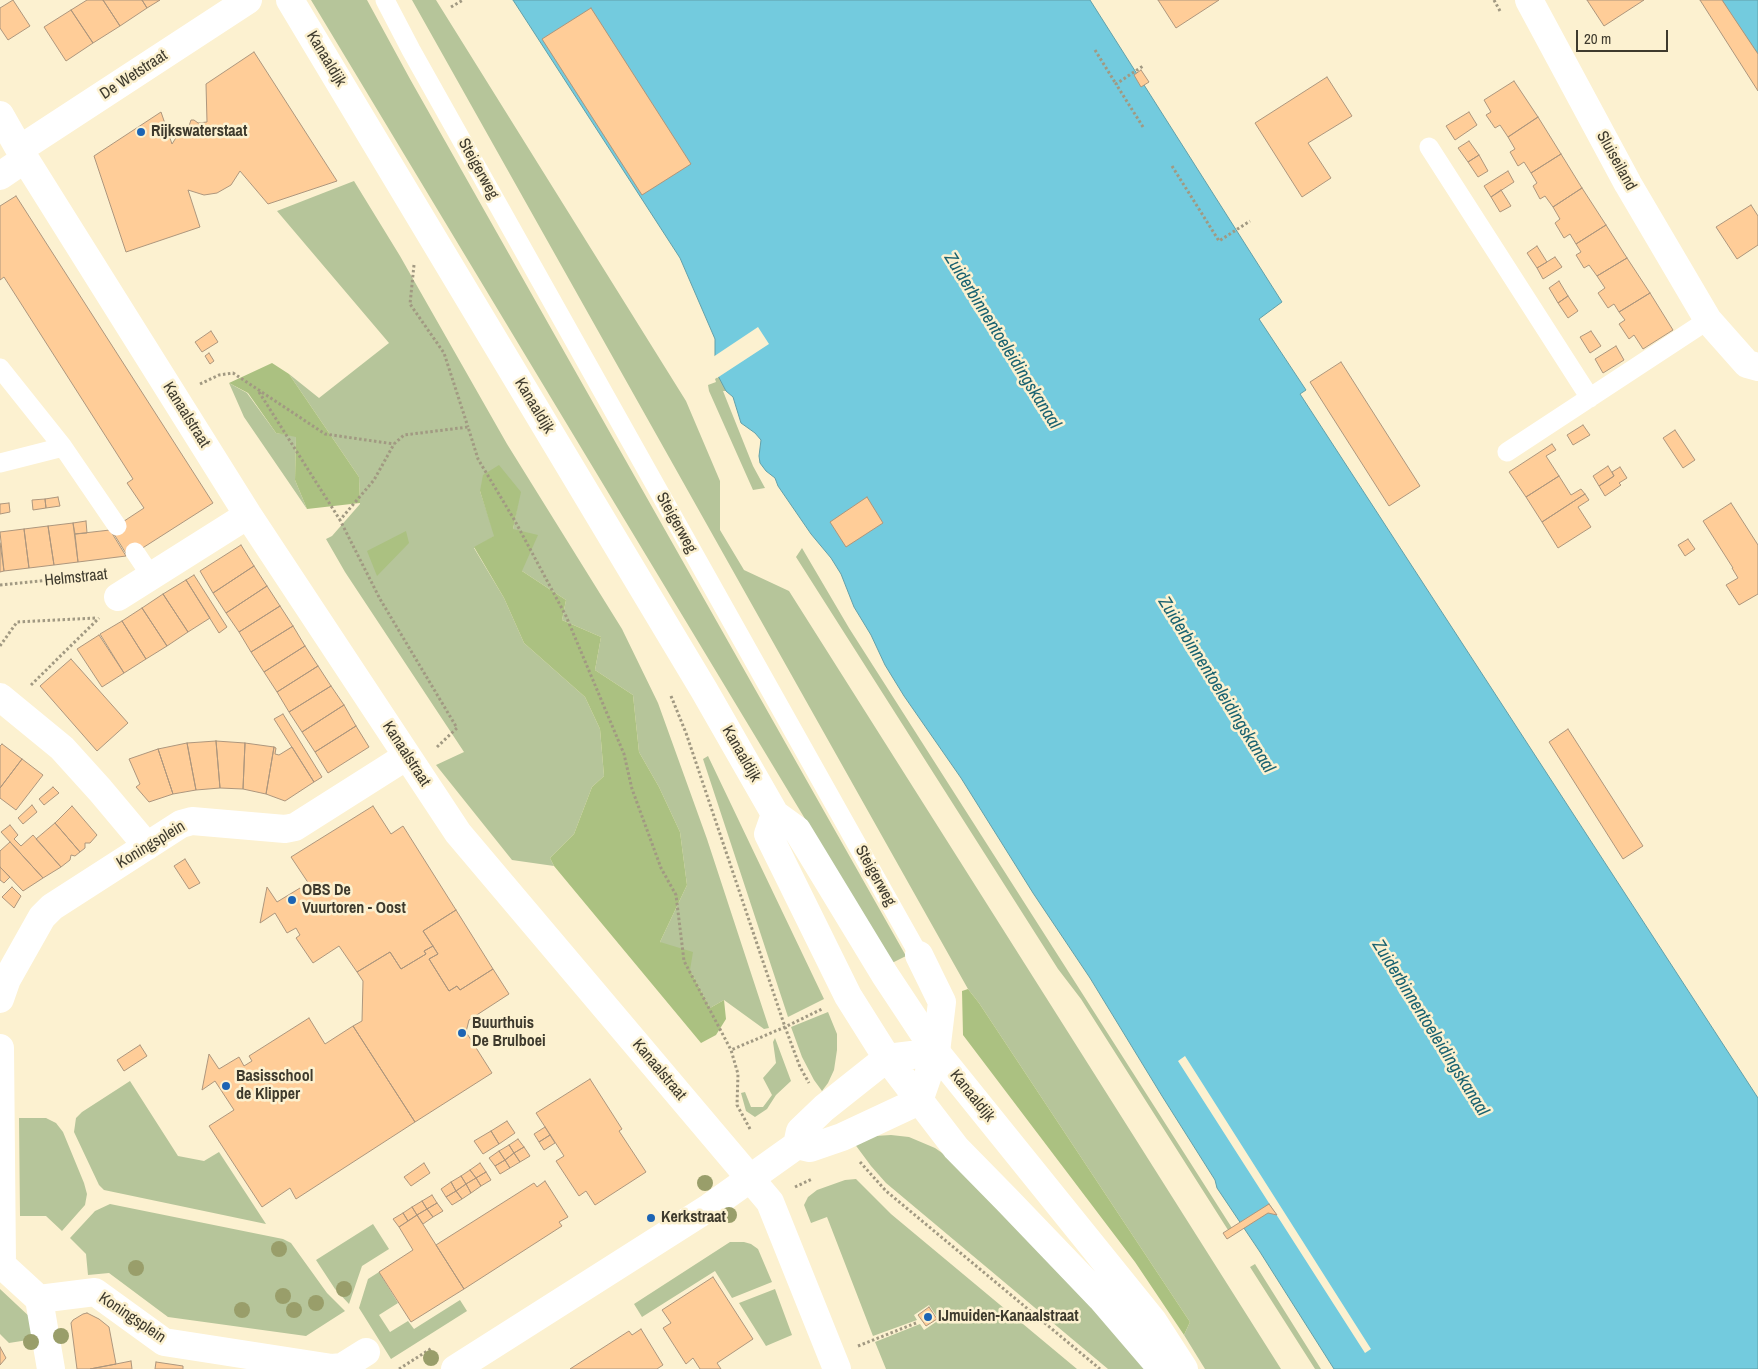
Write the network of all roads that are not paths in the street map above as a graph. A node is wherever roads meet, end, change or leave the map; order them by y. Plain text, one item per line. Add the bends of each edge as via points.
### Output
1 (248, 0) edge
2 (290, 0) edge
3 (385, 0) edge
4 (1529, 0) edge
5 (0, 115) edge
6 (1429, 146) dead end
7 (23, 154) junction
8 (0, 176) edge
9 (1708, 320) junction
10 (0, 368) edge
11 (1758, 368) edge
12 (1590, 398) junction
13 (63, 447) junction
14 (1507, 452) dead end
15 (0, 463) edge
16 (248, 514) junction
17 (117, 526) dead end
18 (135, 552) dead end
19 (152, 576) junction
20 (118, 597) dead end
21 (0, 697) edge
22 (411, 761) junction
23 (775, 814) junction
24 (146, 846) junction
25 (919, 954) joint
26 (0, 999) edge
27 (0, 1048) edge
28 (936, 1052) junction
29 (887, 1058) junction
30 (919, 1101) junction
31 (798, 1145) junction
32 (750, 1177) junction
33 (1, 1265) edge
34 (39, 1299) junction
35 (366, 1352) dead end
36 (834, 1362) edge
37 (51, 1369) edge
38 (454, 1369) edge
39 (1162, 1369) edge
40 (1184, 1369) edge

1 - 7 street, De Wetstraat
2 - 23 street, Kanaaldijk
3 - 25 lane, Steigerweg
4 - 9 street, Sluiseiland via 1628,184
5 - 7 street, Kanaalstraat
6 - 12 lane
7 - 8 street, De Wetstraat
7 - 16 street, Kanaalstraat
9 - 11 street, Sluiseiland via 1747,364
9 - 12 lane
10 - 13 lane
12 - 14 lane
13 - 15 lane
13 - 17 lane
16 - 19 street, Helmstraat
16 - 22 street, Kanaalstraat
18 - 19 lane
19 - 20 street, Helmstraat
21 - 24 street via 62,748
22 - 24 street, Koningsplein via 295,827 284,829 192,821 181,824
22 - 32 street, Kanaalstraat via 464,840
23 - 28 street, Kanaaldijk via 797,830
23 - 29 street via 768,834 848,996
24 - 26 street, Koningsplein via 52,907 42,917 7,979
25 - 28 street, Steigerweg via 942,1002
27 - 33 street
28 - 29 street
28 - 30 street
28 - 40 street, Kanaaldijk via 1154,1321
29 - 30 street
29 - 31 street via 800,1131
30 - 31 street via 842,1137 810,1148
30 - 39 street via 956,1148 1101,1298
31 - 32 street
32 - 36 street, Kanaalstraat via 777,1216
32 - 38 street via 710,1207
33 - 34 street
34 - 35 street, Koningsplein via 95,1292 164,1342 332,1368 342,1367
34 - 37 street

